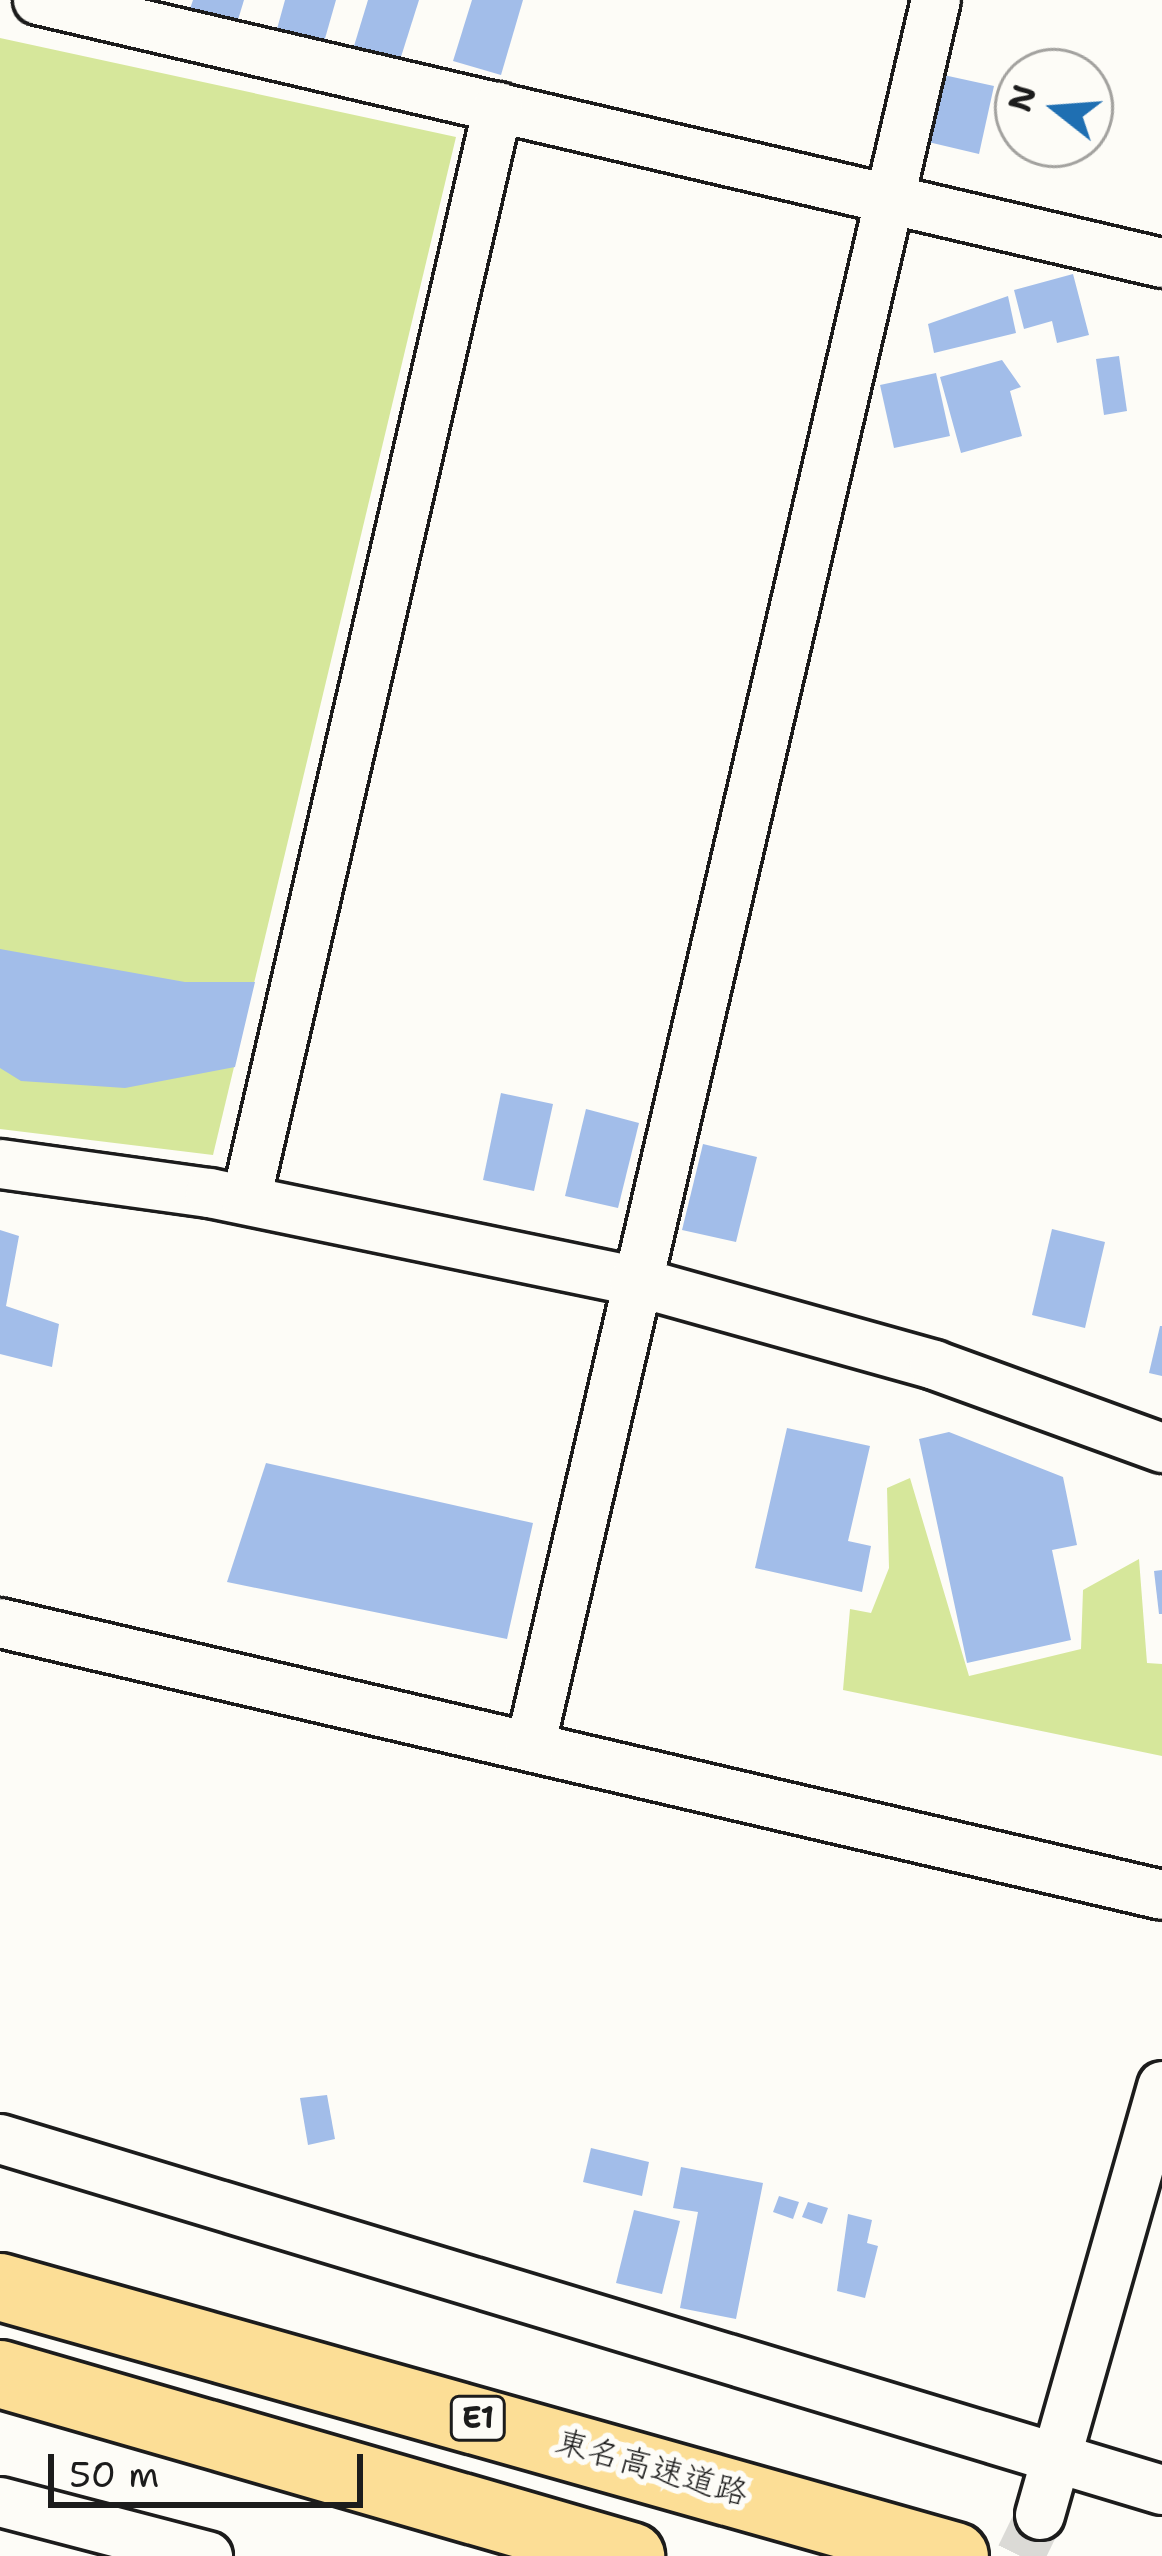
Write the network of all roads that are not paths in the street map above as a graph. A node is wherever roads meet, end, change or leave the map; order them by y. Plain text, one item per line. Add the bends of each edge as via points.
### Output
1 (38, 0) edge
2 (936, 0) edge
3 (159, 14) edge
4 (498, 107) junction
5 (890, 197) junction
6 (1162, 263) edge
7 (0, 1164) edge
8 (246, 1200) junction
9 (634, 1281) junction
10 (1162, 1448) edge
11 (0, 1623) edge
12 (530, 1747) junction
13 (1162, 1895) edge
14 (1162, 2086) edge
15 (0, 2139) edge
16 (0, 2287) edge
17 (0, 2374) edge
18 (1064, 2458) junction
19 (1162, 2490) edge
20 (0, 2502) edge
21 (1040, 2515) tunnel mouth
22 (208, 2556) edge
23 (631, 2556) edge
24 (955, 2556) edge

1 - 3 street
2 - 5 street
3 - 4 street
4 - 5 street
4 - 8 street
5 - 6 street
5 - 9 street
7 - 8 street
8 - 9 street
9 - 10 street via 934,1364
9 - 12 street
11 - 12 street
12 - 13 street
14 - 18 street
15 - 18 street
16 - 24 highway, 東名高速道路 / E1
17 - 23 highway
18 - 19 street
18 - 21 street
20 - 22 street

